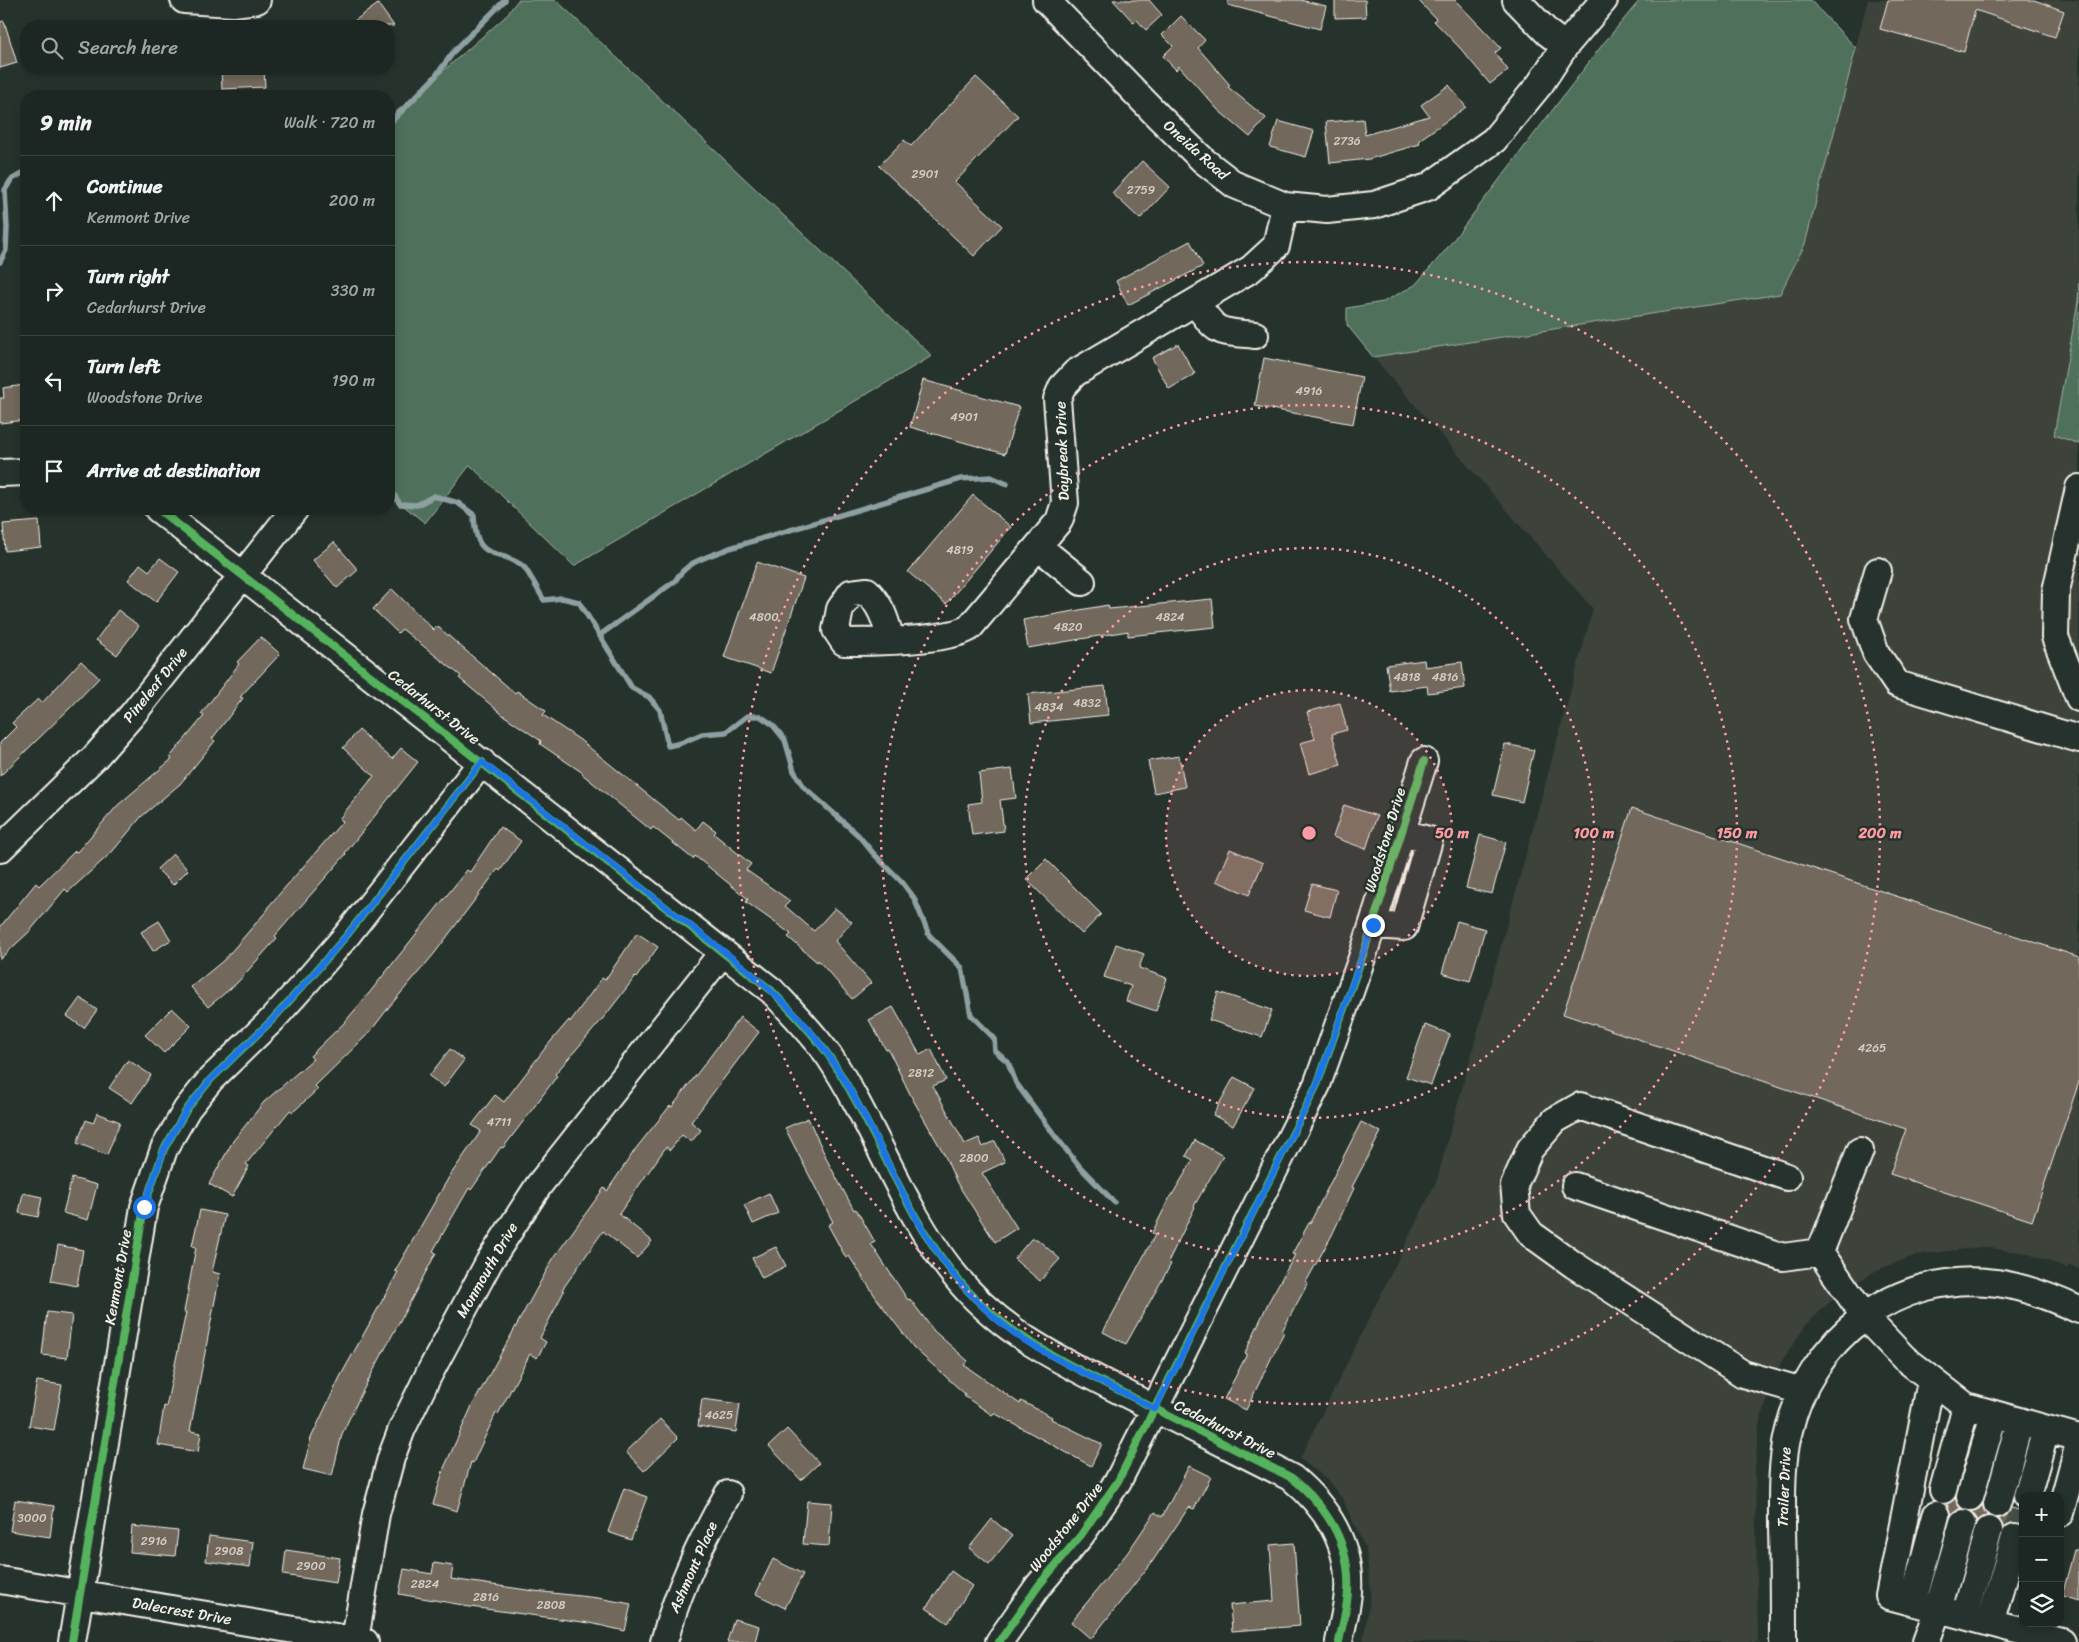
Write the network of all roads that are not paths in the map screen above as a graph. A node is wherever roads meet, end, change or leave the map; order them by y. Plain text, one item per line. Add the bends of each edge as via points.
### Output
1 (184, 0) edge
2 (257, 0) edge
3 (1046, 0) edge
4 (1516, 0) edge
5 (1604, 0) edge
6 (1565, 46) junction
7 (1285, 206) junction
8 (1195, 302) junction
9 (1255, 335) dead end
10 (20, 472) edge
11 (0, 473) edge
12 (2079, 488) edge
13 (166, 515) edge
14 (289, 515) edge
15 (1039, 547) junction
16 (2072, 551) edge
17 (1878, 571) dead end
18 (243, 574) junction
19 (1082, 582) dead end
20 (899, 640) dead end
21 (2079, 698) edge
22 (2079, 738) edge
23 (1424, 761) dead end
24 (482, 762) junction
25 (0, 849) edge
26 (724, 952) junction
27 (1860, 1151) dead end
28 (1787, 1177) dead end
29 (1575, 1186) dead end
30 (1820, 1252) junction
31 (2079, 1310) edge
32 (1864, 1316) junction
33 (1931, 1381) junction
34 (1802, 1391) junction
35 (1966, 1406) junction
36 (1155, 1409) junction
37 (1994, 1414) junction
38 (2020, 1421) junction
39 (2046, 1429) junction
40 (2078, 1448) edge
41 (1943, 1490) dead end
42 (2028, 1492) edge
43 (728, 1494) dead end
44 (1970, 1497) dead end
45 (2064, 1499) edge
46 (1996, 1504) dead end
47 (1936, 1516) dead end
48 (1963, 1522) dead end
49 (1989, 1530) tunnel mouth
50 (2015, 1537) tunnel mouth
51 (0, 1580) edge
52 (79, 1593) junction
53 (1913, 1602) junction
54 (1938, 1609) junction
55 (1965, 1616) junction
56 (1990, 1623) junction
57 (2029, 1628) edge
58 (360, 1641) edge
59 (72, 1642) edge
60 (664, 1642) edge
61 (999, 1642) edge
62 (1339, 1642) edge
63 (1784, 1642) edge
64 (1926, 1642) edge
65 (2062, 1642) edge

1 - 2 street via 233,3
3 - 7 street, Oneida Road via 1204,161 1235,184
4 - 6 street
5 - 6 street, Oneida Road
6 - 7 street, Oneida Road via 1540,84 1494,140 1428,187 1374,205 1327,210
7 - 8 street, Daybreak Drive via 1276,246 1251,269
8 - 9 street via 1213,327 1220,331
8 - 15 street, Daybreak Drive via 1075,373 1062,387 1057,406 1065,503 1059,521
10 - 11 street
12 - 16 street
13 - 18 street, Cedarhurst Drive
14 - 18 street, Pineleaf Drive
15 - 19 street
15 - 20 street, Daybreak Drive via 964,632
16 - 21 street via 2056,592 2055,637
17 - 22 street via 1864,619 1876,653 1897,684
18 - 24 street, Cedarhurst Drive
18 - 25 street, Pineleaf Drive via 126,722
23 - 36 street, Woodstone Drive via 1373,925 1317,1085
24 - 26 street, Cedarhurst Drive
24 - 52 street, Kenmont Drive via 347,935 272,1020 211,1079 187,1109 164,1149 144,1207
26 - 36 street, Cedarhurst Drive via 772,991 829,1056 922,1228 970,1293 1022,1338
26 - 58 street, Monmouth Drive via 539,1185 506,1233 415,1402 391,1458 376,1514
27 - 30 street
28 - 34 street via 1580,1106 1555,1120 1530,1149 1514,1185 1517,1214 1531,1234 1743,1374
29 - 30 street via 1783,1257
30 - 32 street
31 - 32 street, Trailer Drive via 2024,1288 1996,1282 1975,1282 1951,1283 1906,1293
32 - 33 street
32 - 34 street, Trailer Drive via 1830,1346
33 - 35 street
33 - 53 street via 1889,1596
34 - 63 street, Trailer Drive via 1784,1450
35 - 37 street
35 - 41 street
36 - 61 street, Woodstone Drive via 1099,1511 1034,1592
36 - 62 street, Cedarhurst Drive via 1292,1478 1323,1509 1345,1559 1348,1591
37 - 38 street
37 - 44 street
38 - 39 street
38 - 46 street
39 - 40 street
39 - 42 street
40 - 45 street
43 - 60 street, Ashmont Place via 687,1573
47 - 53 street
48 - 54 street
49 - 55 street
50 - 56 street
51 - 52 street, Dalecrest Drive
52 - 58 street, Dalecrest Drive
52 - 59 street, Kenmont Drive
53 - 54 street
54 - 55 street
54 - 64 street
55 - 56 street
56 - 57 street
57 - 65 street

